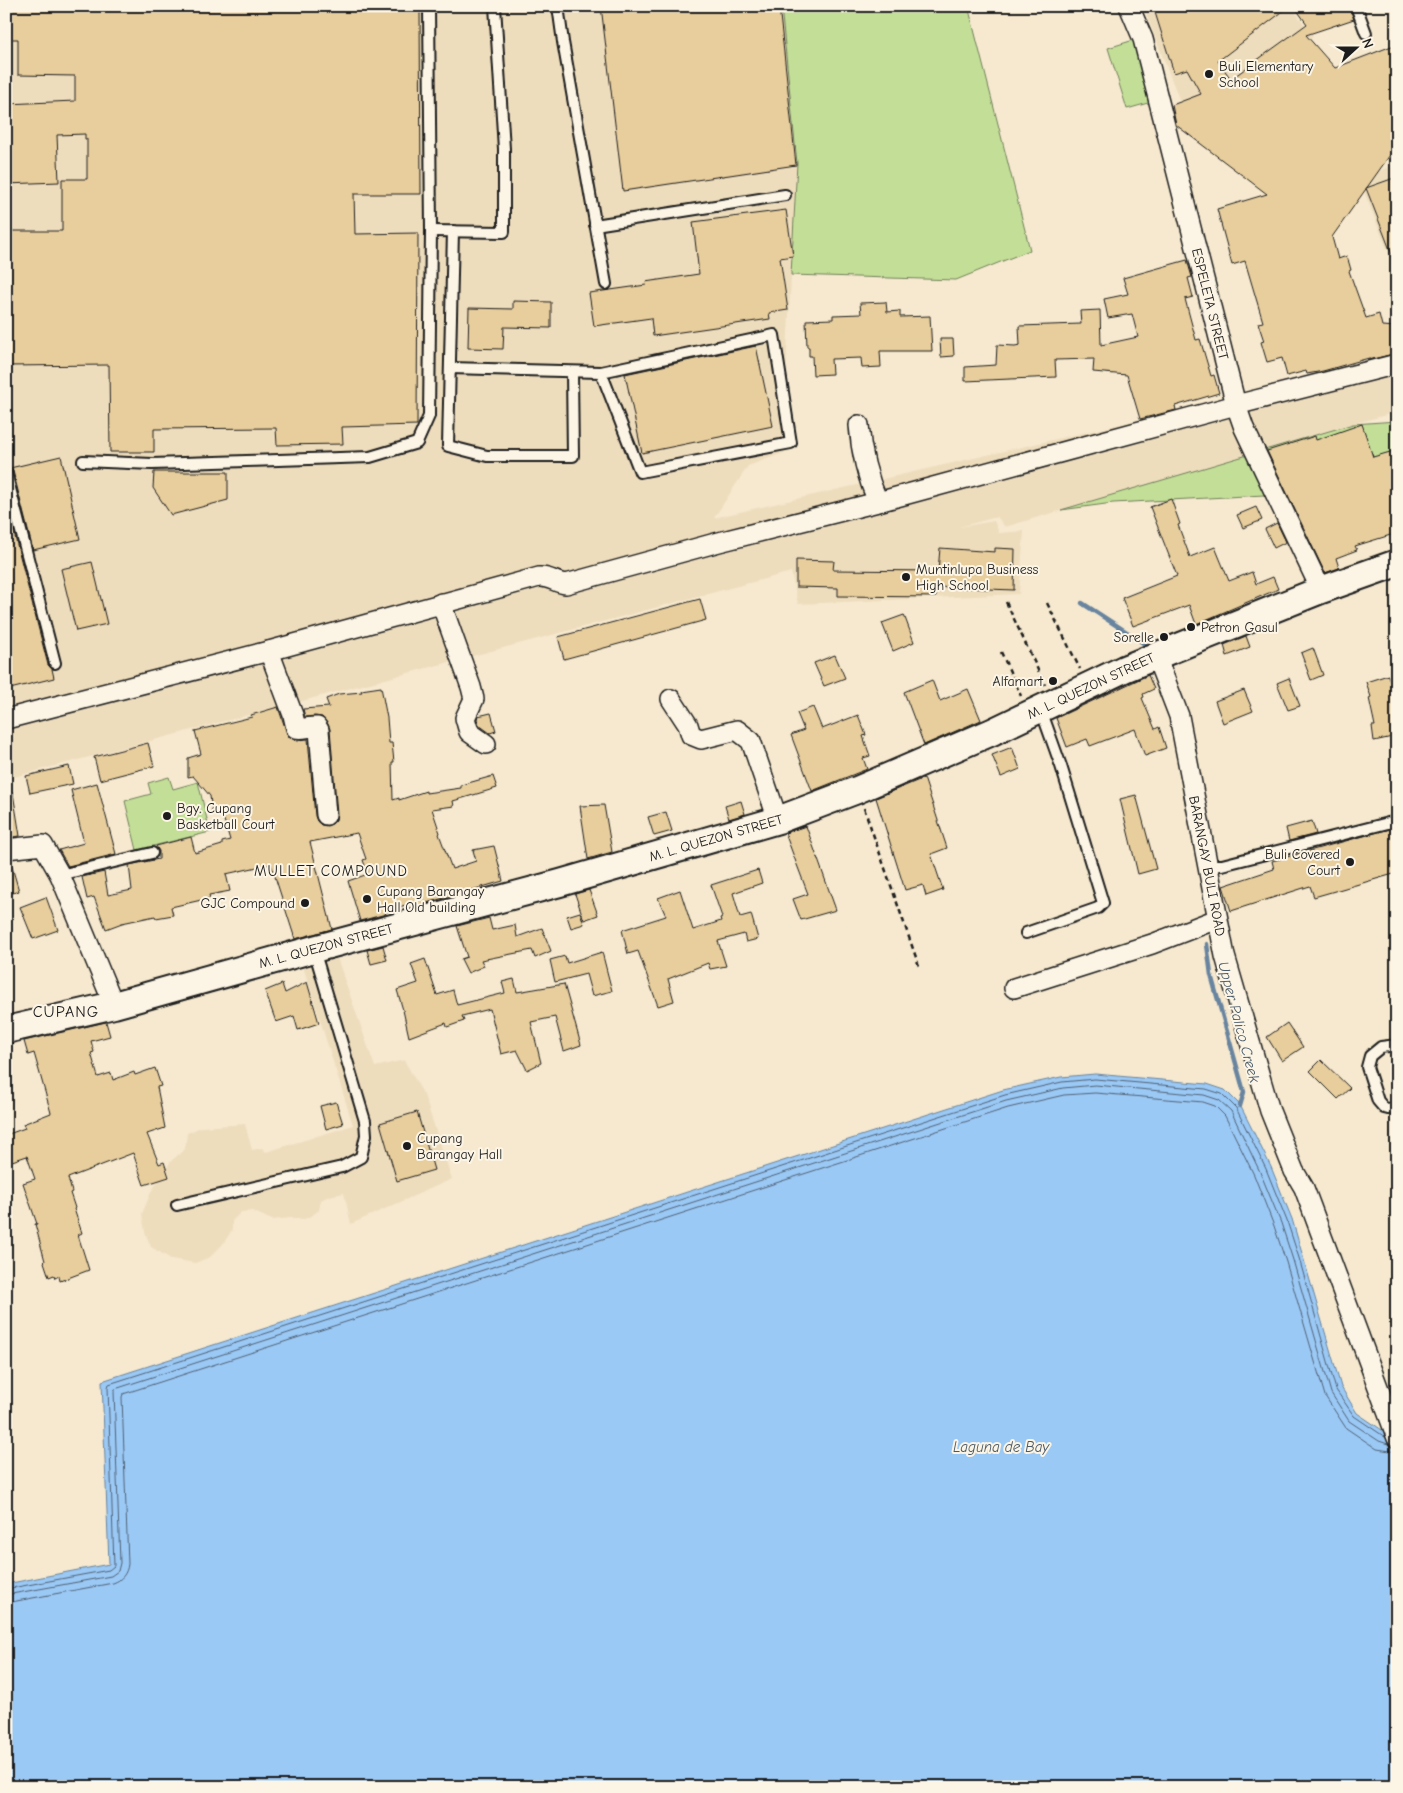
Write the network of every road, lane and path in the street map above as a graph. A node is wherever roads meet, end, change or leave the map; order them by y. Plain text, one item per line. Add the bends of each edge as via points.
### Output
1 (428, 6) edge
2 (495, 6) edge
3 (558, 6) edge
4 (1129, 6) edge
5 (1356, 6) edge
6 (1366, 33) dead end
7 (786, 195) dead end
8 (596, 225) junction
9 (431, 231) junction
10 (453, 231) junction
11 (606, 284) dead end
12 (1397, 364) edge
13 (450, 368) junction
14 (572, 372) junction
15 (601, 372) junction
16 (1236, 404) junction
17 (859, 425) dead end
18 (83, 461) dead end
19 (6, 473) edge
20 (878, 502) junction
21 (1397, 563) edge
22 (1322, 590) junction
23 (1006, 602) dead end
24 (441, 603) junction
25 (1047, 603) dead end
26 (268, 651) junction
27 (1001, 652) dead end
28 (1156, 656) junction
29 (56, 663) dead end
30 (1089, 686) junction
31 (671, 699) dead end
32 (1041, 709) junction
33 (6, 719) edge
34 (486, 744) dead end
35 (857, 790) junction
36 (326, 816) dead end
37 (778, 820) junction
38 (1392, 822) dead end
39 (6, 849) edge
40 (152, 853) dead end
41 (1207, 865) junction
42 (60, 875) junction
43 (1217, 919) junction
44 (1026, 933) dead end
45 (314, 949) junction
46 (919, 966) dead end
47 (1014, 988) dead end
48 (114, 1006) junction
49 (6, 1030) edge
50 (1397, 1045) edge
51 (1397, 1107) edge
52 (177, 1205) dead end
53 (1397, 1438) edge

1 - 9 lane
2 - 10 lane via 504,149 504,232
3 - 8 lane
4 - 16 street, ESPELETA STREET via 1143,39
5 - 6 lane
7 - 8 lane
8 - 11 lane
9 - 10 lane
9 - 18 lane via 429,416 417,443 370,457 152,464
10 - 13 lane
12 - 16 street
13 - 14 lane
13 - 14 lane via 448,446 487,456 573,456
14 - 15 lane
15 - 15 lane via 640,472 791,442 774,335
16 - 20 street
16 - 22 street, ESPELETA STREET via 1244,428
17 - 20 street via 862,457
19 - 29 lane
20 - 24 street via 566,584 546,576 538,577
21 - 22 main road, M. L. QUEZON STREET
22 - 28 main road, M. L. QUEZON STREET
23 - 32 path
24 - 26 street
24 - 34 street via 474,699 465,718 468,732
25 - 30 path
26 - 33 street
26 - 36 street via 294,714 296,728 317,727 319,730
27 - 32 path
28 - 30 main road, M. L. QUEZON STREET
28 - 41 street, BARANGAY BULI ROAD via 1178,716
30 - 32 main road, M. L. QUEZON STREET
31 - 37 street via 691,735 701,739 737,730 751,741
32 - 35 main road, M. L. QUEZON STREET
32 - 44 lane via 1062,766 1103,903 1098,908
35 - 37 main road, M. L. QUEZON STREET
35 - 46 path
37 - 45 main road, M. L. QUEZON STREET
38 - 41 lane via 1222,865
39 - 42 street via 43,845
40 - 42 lane
41 - 43 street, BARANGAY BULI ROAD
42 - 48 street
43 - 47 street via 1152,944
43 - 53 street, BARANGAY BULI ROAD via 1270,1111 1304,1188
45 - 48 main road, M. L. QUEZON STREET
45 - 52 lane via 365,1121 366,1135 361,1157 342,1167
48 - 49 main road, M. L. QUEZON STREET
50 - 51 lane via 1381,1048 1370,1056 1367,1067 1378,1101 1384,1108

